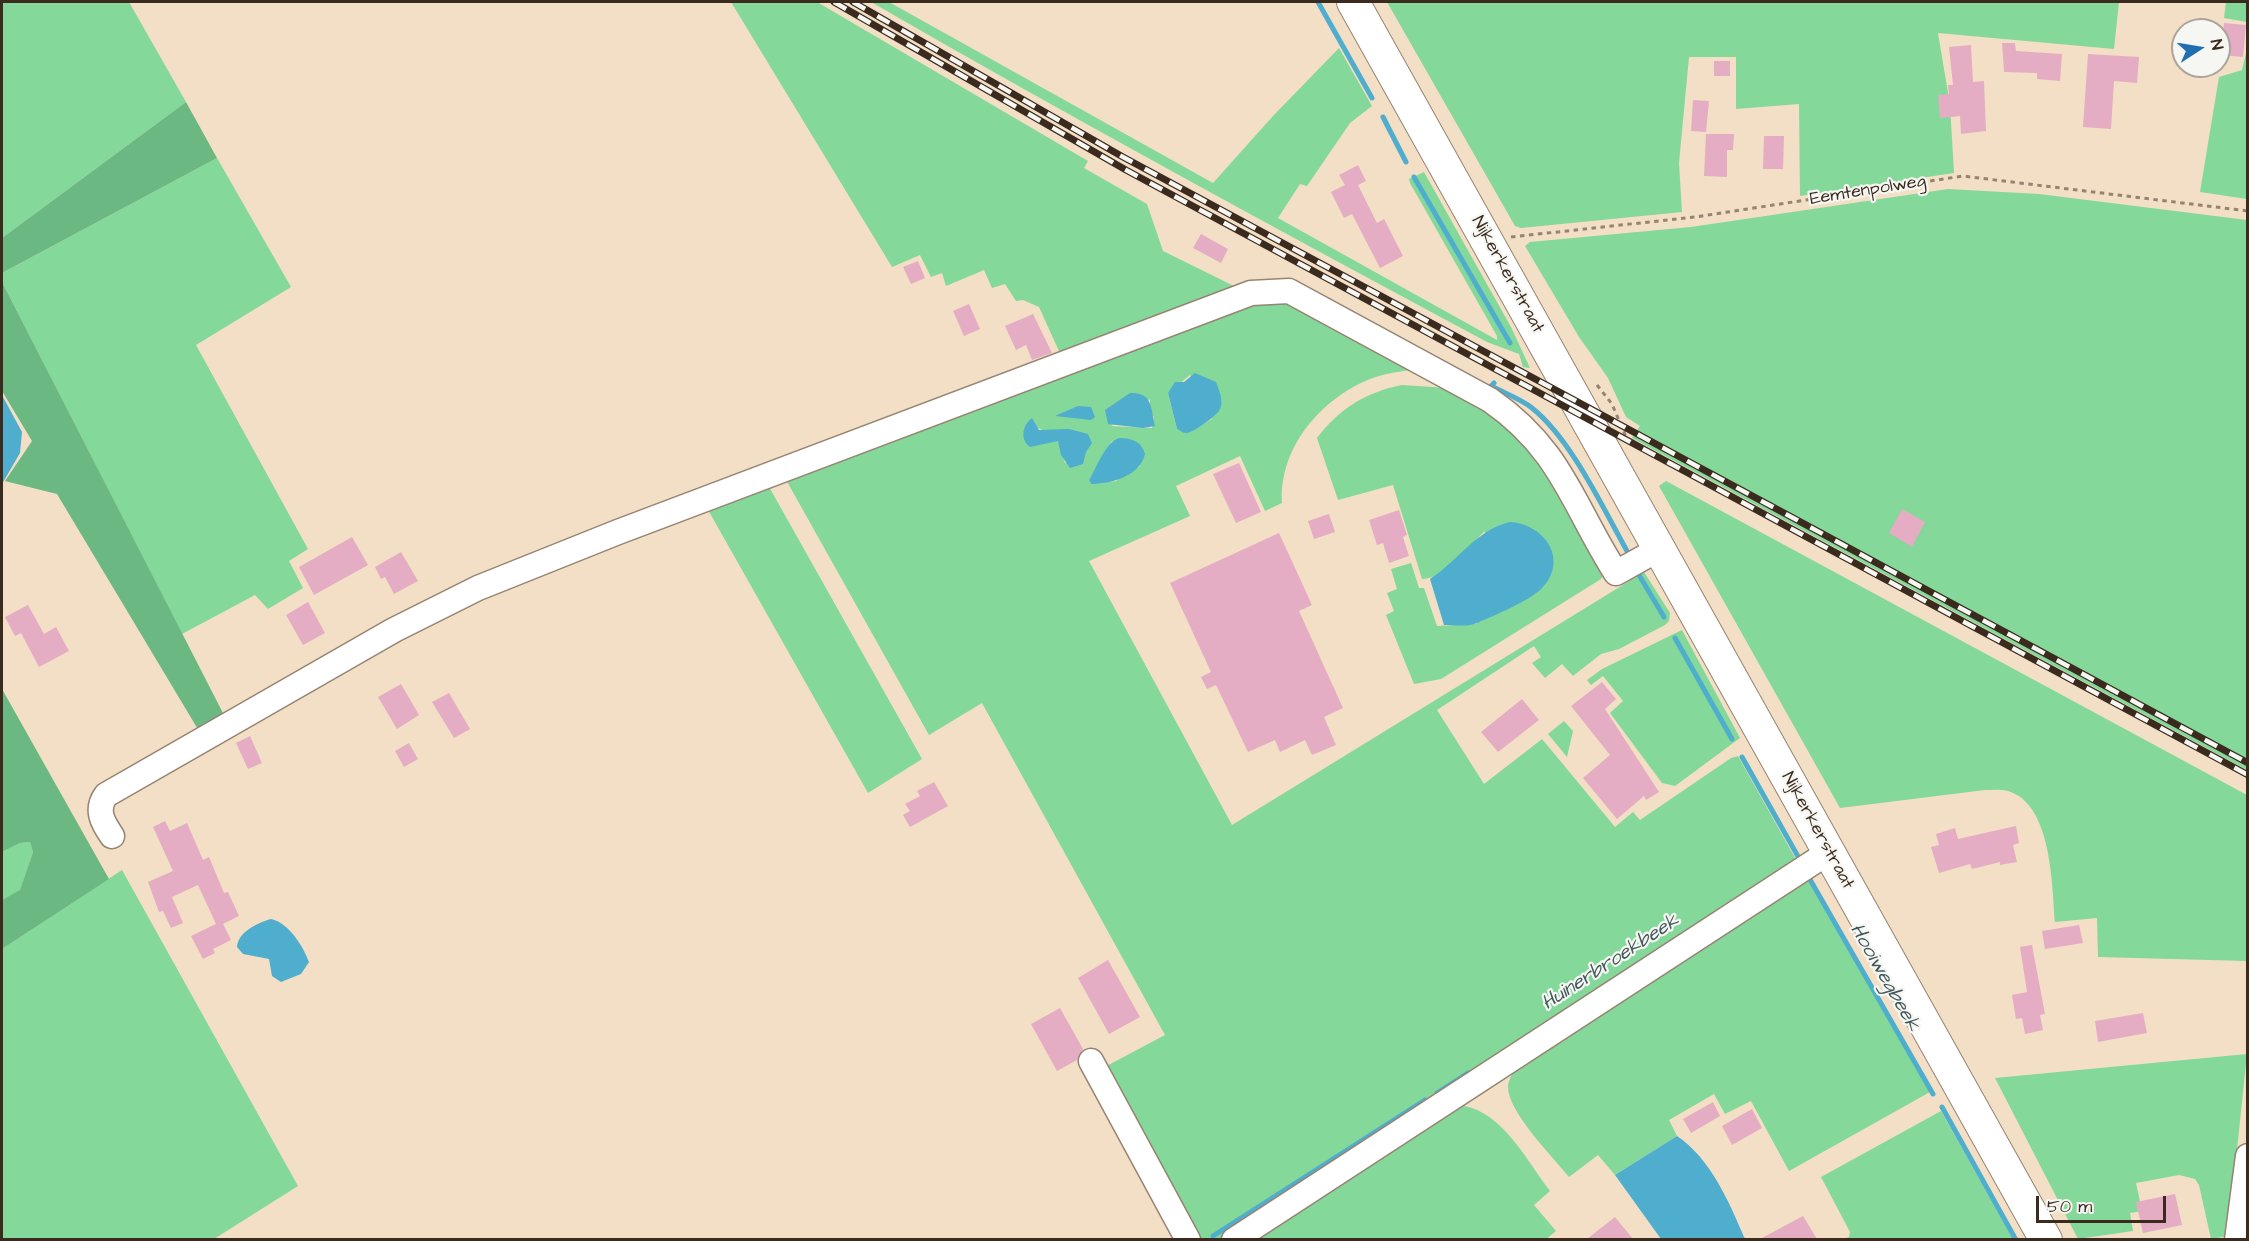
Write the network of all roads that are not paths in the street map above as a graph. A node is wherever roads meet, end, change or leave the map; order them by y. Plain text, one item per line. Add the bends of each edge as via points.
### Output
1 (1353, 2) edge
2 (1659, 549) junction
3 (112, 836) dead end
4 (1829, 852) junction
5 (1091, 1061) dead end
6 (2247, 1156) edge
7 (1188, 1239) edge
8 (1234, 1239) edge
9 (2046, 1239) edge
10 (2237, 1239) edge

1 - 2 main road, Nijkerkerstraat via 1499,243
2 - 3 street via 1616,573 1552,460 1508,413 1289,291 1270,290 1230,301 478,588 394,630 106,795 100,807 102,820
2 - 4 main road, Nijkerkerstraat
4 - 8 street
4 - 9 main road, Nijkerkerstraat
5 - 7 street
6 - 10 street

